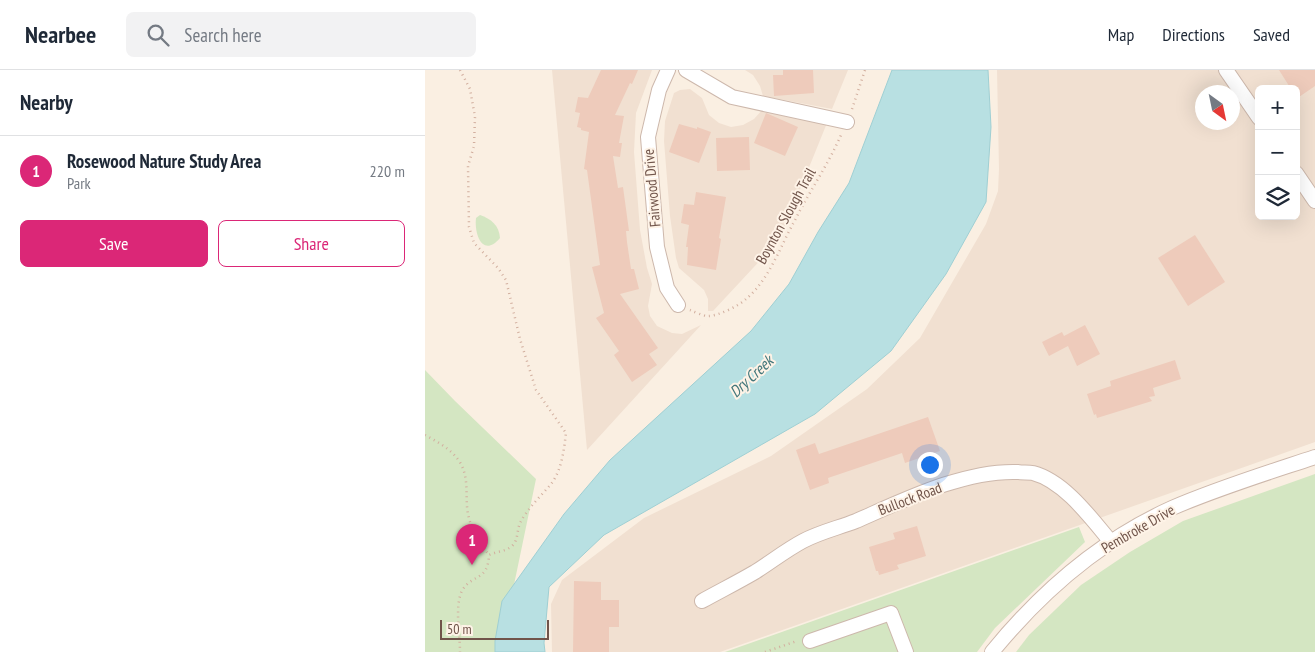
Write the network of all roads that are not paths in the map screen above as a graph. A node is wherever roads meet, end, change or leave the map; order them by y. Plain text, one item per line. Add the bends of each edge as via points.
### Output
1 (669, 70) edge
2 (685, 70) edge
3 (1226, 70) edge
4 (1255, 112) edge
5 (847, 122) road end
6 (1297, 175) edge
7 (1315, 201) edge
8 (678, 306) road end
9 (1315, 456) edge
10 (1111, 542) junction
11 (702, 601) dead end
12 (804, 641) road end
13 (906, 652) edge
14 (992, 652) edge

1 - 8 street, Fairwood Drive via 659,90 648,137 657,247 667,288
2 - 5 street via 732,97
3 - 4 street
6 - 7 street
9 - 10 street, Pembroke Drive via 1194,499
10 - 11 street, Bullock Road via 1059,486 1033,473 1004,472 939,487 822,532
10 - 14 street, Pembroke Drive via 1033,605
12 - 13 street via 891,612

